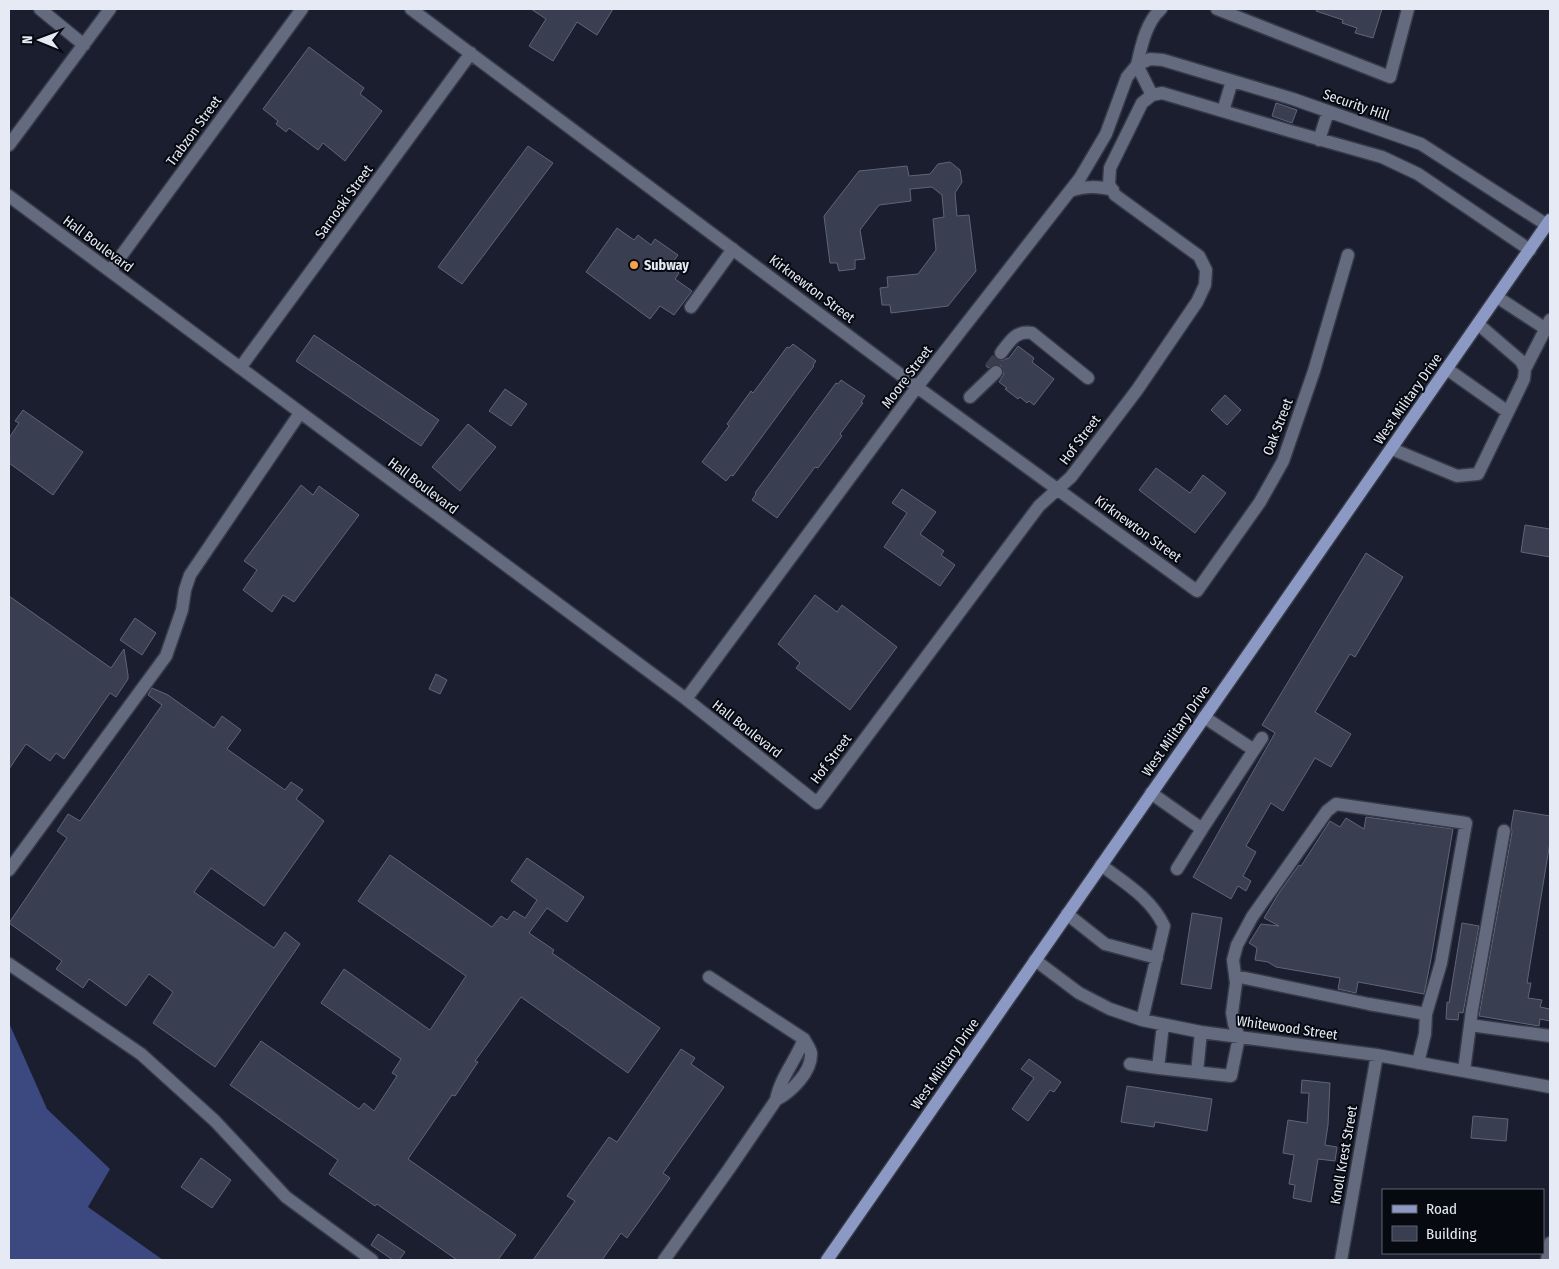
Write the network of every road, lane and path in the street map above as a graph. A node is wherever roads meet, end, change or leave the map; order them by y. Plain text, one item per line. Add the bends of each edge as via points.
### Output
1 (40, 9) edge
2 (110, 9) edge
3 (302, 9) edge
4 (411, 9) edge
5 (1161, 9) edge
6 (1217, 9) edge
7 (1408, 9) edge
8 (84, 45) junction
9 (471, 53) junction
10 (1137, 65) junction
11 (1232, 81) junction
12 (1152, 95) junction
13 (1223, 111) junction
14 (1328, 112) junction
15 (1319, 140) junction
16 (9, 145) edge
17 (1113, 190) junction
18 (1070, 191) junction
19 (9, 196) edge
20 (1549, 223) edge
21 (733, 249) junction
22 (1530, 250) junction
23 (1348, 255) dead end
24 (110, 272) junction
25 (1497, 297) junction
26 (691, 306) dead end
27 (1478, 324) junction
28 (1548, 324) edge
29 (1004, 355) tunnel mouth
30 (240, 368) junction
31 (1447, 369) junction
32 (1525, 369) junction
33 (993, 370) tunnel mouth
34 (1087, 380) dead end
35 (918, 387) junction
36 (970, 397) dead end
37 (1508, 412) junction
38 (300, 413) junction
39 (1392, 448) junction
40 (1058, 489) junction
41 (1197, 591) joint
42 (686, 699) junction
43 (1204, 717) junction
44 (1262, 738) dead end
45 (1254, 750) junction
46 (1151, 793) junction
47 (818, 803) joint
48 (1202, 829) junction
49 (1504, 830) dead end
50 (1101, 865) junction
51 (1177, 869) dead end
52 (9, 870) edge
53 (1067, 914) junction
54 (1157, 958) junction
55 (1035, 960) junction
56 (9, 964) edge
57 (1235, 976) junction
58 (709, 977) dead end
59 (1426, 1014) junction
60 (1142, 1020) junction
61 (1163, 1025) junction
62 (1470, 1025) junction
63 (1201, 1032) junction
64 (1550, 1036) edge
65 (1239, 1037) junction
66 (1376, 1055) junction
67 (1418, 1063) junction
68 (1130, 1064) dead end
69 (1158, 1068) junction
70 (1464, 1071) junction
71 (1198, 1072) junction
72 (1550, 1087) edge
73 (1550, 1243) edge
74 (372, 1260) edge
75 (664, 1260) edge
76 (827, 1260) edge
77 (1341, 1260) edge
78 (1547, 1260) edge

1 - 8 street
2 - 8 street
3 - 24 street, Trabzon Street
4 - 9 street, Kirknewton Street
5 - 10 street, Moore Street via 1143,39
6 - 7 street via 1390,77
8 - 16 street
9 - 21 street, Kirknewton Street
9 - 30 street, Sarnoski Street
10 - 11 street, Security Hill via 1150,59 1163,60
10 - 12 street
10 - 18 street, Moore Street via 1127,77 1106,134
11 - 13 street
11 - 14 street, Security Hill
12 - 13 street via 1162,92
12 - 17 street via 1142,103 1110,168 1109,184
13 - 15 street
14 - 15 street
14 - 20 street, Security Hill via 1421,144
15 - 22 street via 1382,157 1418,174
17 - 18 street via 1092,186
17 - 40 street, Hof Street via 1117,197 1199,256 1206,270 1205,285 1197,302 1137,390 1071,477
18 - 35 street, Moore Street
19 - 24 street, Hall Boulevard
20 - 22 main road, West Military Drive
21 - 26 street
21 - 35 street, Kirknewton Street
22 - 25 main road, West Military Drive
23 - 41 street, Oak Street via 1283,461 1260,502
24 - 30 street, Hall Boulevard
25 - 27 main road, West Military Drive
25 - 28 street
27 - 31 main road, West Military Drive
27 - 32 street via 1521,361
28 - 32 street
29 - 34 street via 1020,340 1027,339
30 - 38 street, Hall Boulevard
31 - 37 street
31 - 39 main road, West Military Drive
32 - 37 street via 1524,379
33 - 36 street
35 - 40 street, Kirknewton Street
35 - 42 street, Moore Street
37 - 39 street via 1478,474 1456,476
38 - 42 street, Hall Boulevard
38 - 52 street via 190,576 166,656
39 - 43 main road, West Military Drive
40 - 41 street, Kirknewton Street
40 - 47 street, Hof Street via 1040,506
42 - 47 street, Hall Boulevard
43 - 45 street
43 - 46 main road, West Military Drive
44 - 45 street
45 - 48 street
46 - 48 street
46 - 50 main road, West Military Drive
48 - 51 street
49 - 62 street
50 - 53 main road, West Military Drive
50 - 54 street via 1139,892 1158,914 1164,926
53 - 54 street via 1105,944
53 - 55 main road, West Military Drive
54 - 60 street
55 - 60 street, Whitewood Street via 1079,992 1110,1009
55 - 76 main road, West Military Drive
56 - 74 street via 141,1054 215,1121 286,1196
57 - 59 street
57 - 59 street via 1233,960 1236,945 1252,917 1327,811 1336,804 1466,823 1441,963
57 - 65 street via 1232,1013
58 - 75 street via 804,1039 810,1050 808,1066 788,1092 776,1100
59 - 67 street
60 - 61 street, Whitewood Street
61 - 63 street, Whitewood Street
61 - 69 street
62 - 64 street
62 - 70 street
63 - 65 street, Whitewood Street
63 - 71 street
65 - 66 street, Whitewood Street
65 - 71 street via 1231,1076
66 - 67 street, Whitewood Street
66 - 77 street, Knoll Krest Street
67 - 70 street, Whitewood Street
68 - 69 street
69 - 71 street
70 - 72 street, Whitewood Street
73 - 78 street

